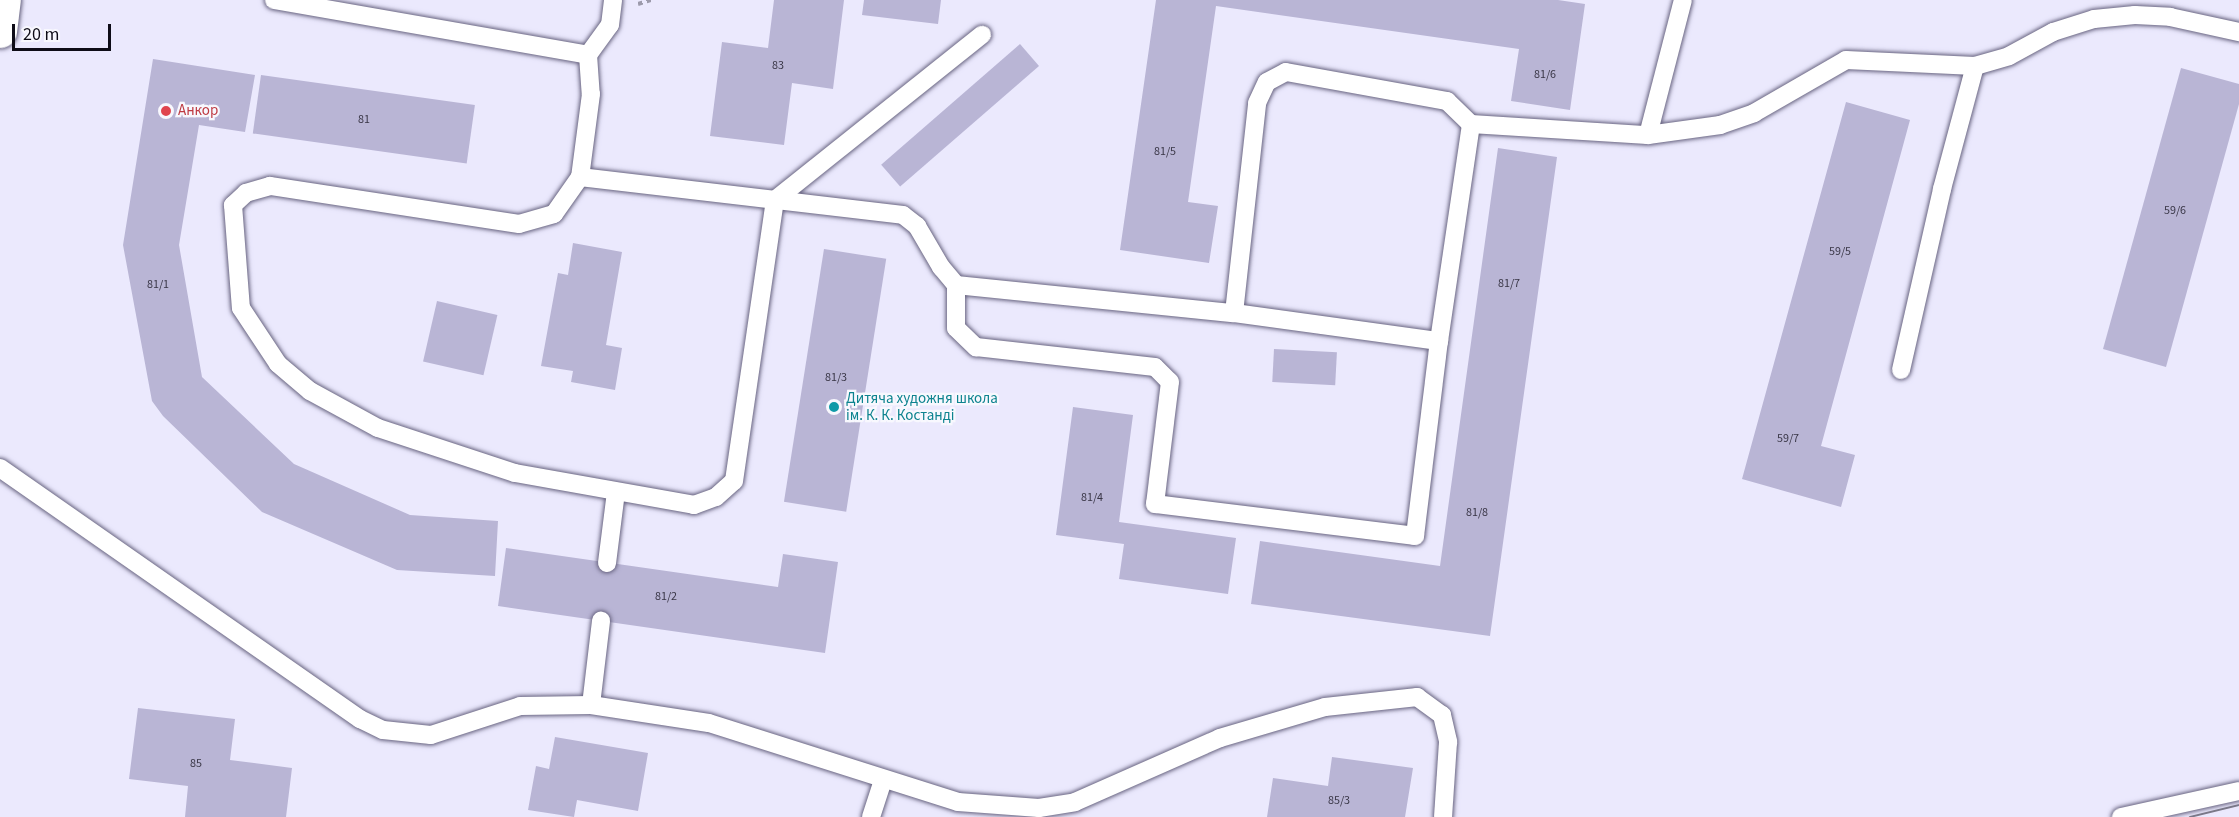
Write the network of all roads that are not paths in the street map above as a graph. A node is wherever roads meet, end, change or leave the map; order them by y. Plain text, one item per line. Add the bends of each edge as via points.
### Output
1 (4, 0) edge
2 (614, 0) edge
3 (1683, 0) edge
4 (284, 1) edge
5 (0, 31) edge
6 (2239, 32) edge
7 (982, 35) dead end
8 (588, 55) junction
9 (1976, 66) junction
10 (1471, 124) junction
11 (1648, 135) junction
12 (580, 177) junction
13 (775, 200) junction
14 (956, 285) junction
15 (1234, 313) junction
16 (1438, 341) junction
17 (1901, 370) dead end
18 (0, 468) edge
19 (616, 492) junction
20 (607, 562) dead end
21 (601, 621) dead end
22 (591, 705) junction
23 (883, 779) junction
24 (2239, 790) edge
25 (871, 817) edge
26 (1443, 817) edge
27 (2121, 817) edge

1 - 5 street
2 - 8 lane via 610,25
3 - 11 lane
4 - 8 lane
6 - 9 lane via 2170,17 2094,19 2053,32 2009,56
7 - 13 lane
8 - 12 lane via 591,94
9 - 11 lane via 1846,60 1754,113 1720,125
9 - 17 lane via 1942,189
10 - 11 lane
10 - 15 lane via 1447,101 1286,72 1267,82 1257,103
10 - 16 lane
12 - 13 lane
12 - 19 lane via 554,214 519,224 270,186 246,193 233,205 241,308 278,364 310,391 378,428 514,473
13 - 14 lane via 903,215 917,226
13 - 19 lane via 734,481 716,497 694,506
14 - 15 lane
14 - 16 lane via 956,327 976,347 1155,367 1170,382 1155,504 1403,535 1415,536
15 - 16 lane
18 - 22 lane via 360,719 383,730 431,735 520,705
19 - 20 lane
21 - 22 lane
22 - 23 lane via 709,723
23 - 25 lane
23 - 26 lane via 958,802 1039,808 1075,802 1231,735 1325,707 1417,697 1442,716 1448,742
24 - 27 lane

